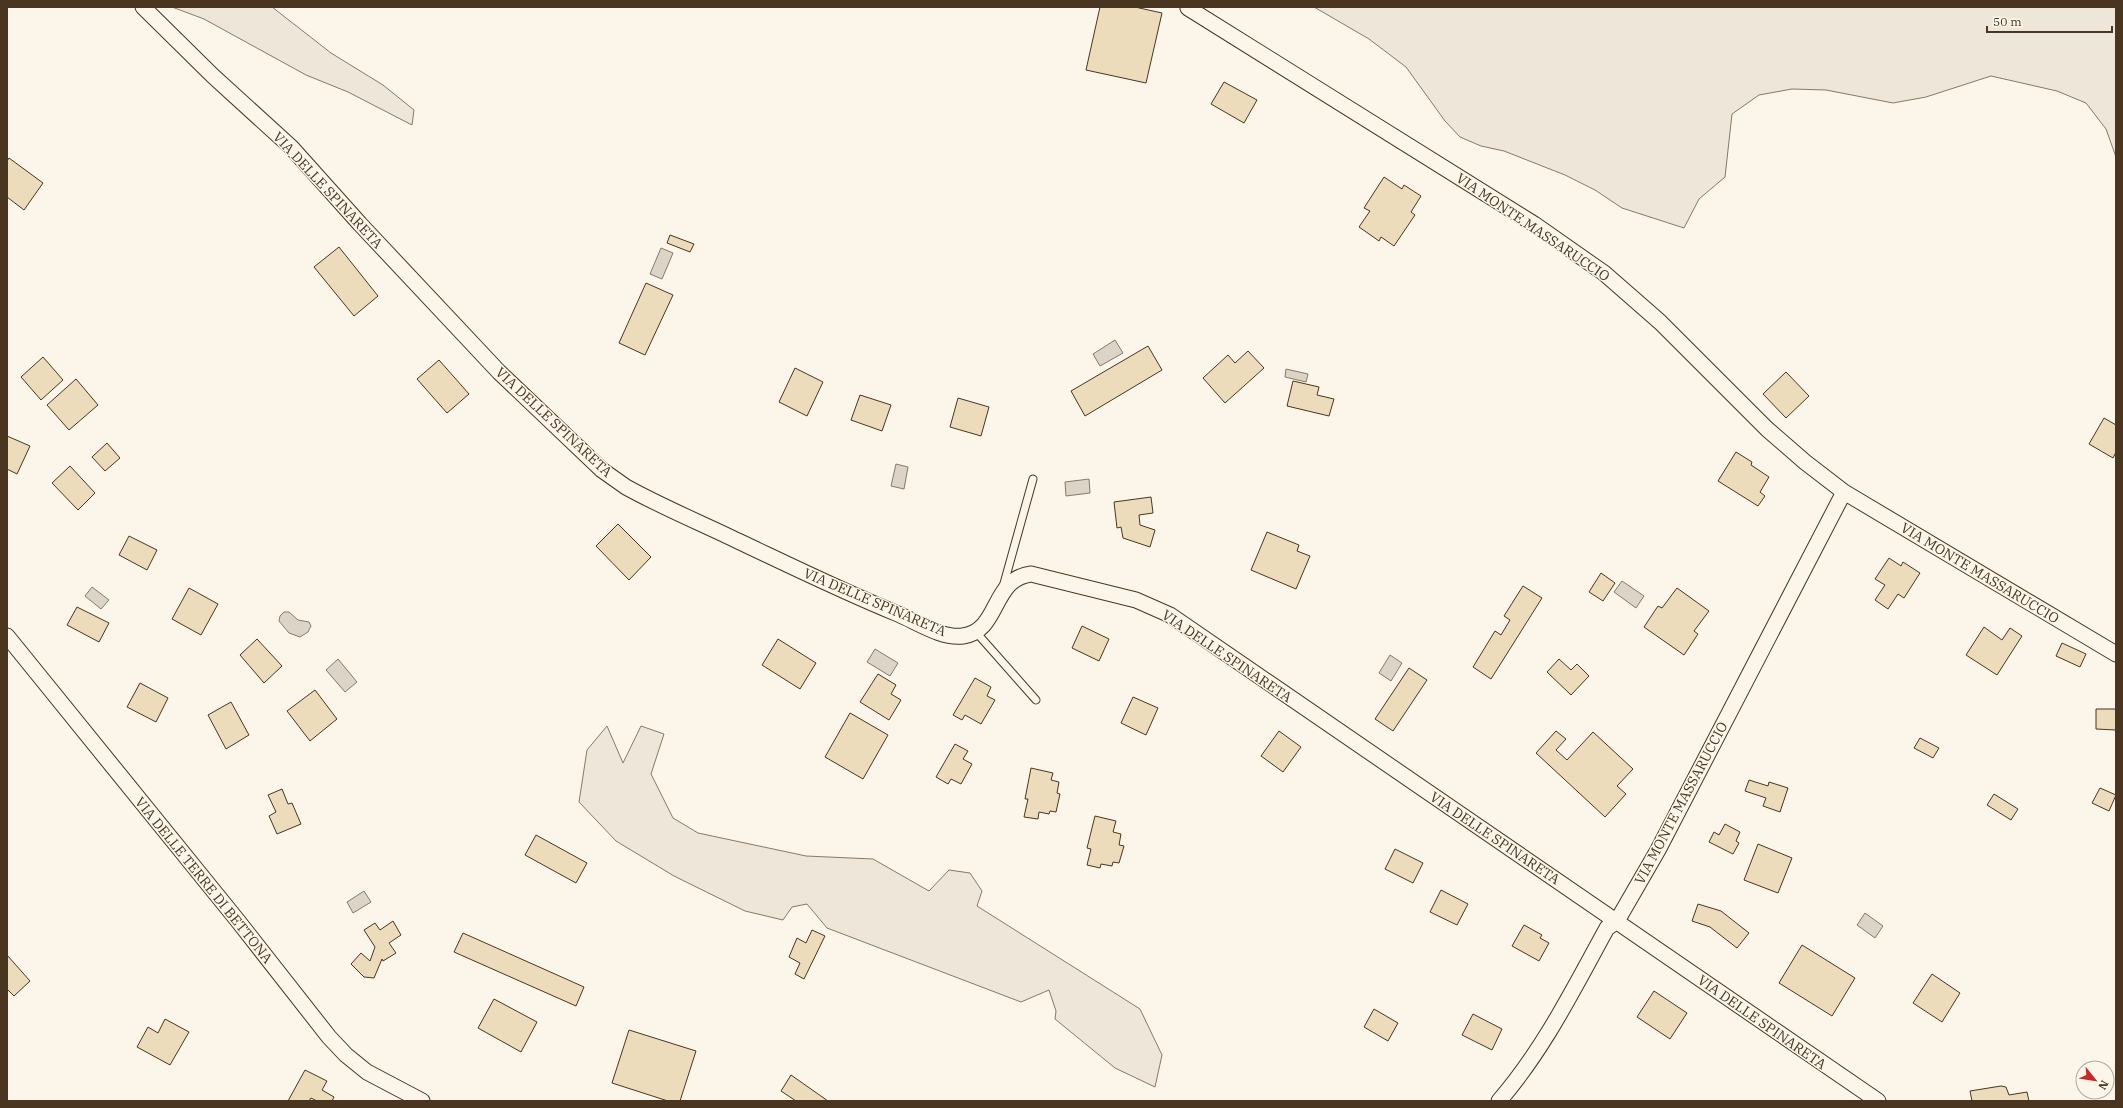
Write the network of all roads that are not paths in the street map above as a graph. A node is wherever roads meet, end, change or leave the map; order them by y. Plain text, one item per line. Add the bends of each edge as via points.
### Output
1 (143, 7) edge
2 (1188, 8) dead end
3 (1033, 479) dead end
4 (1844, 492) junction
5 (1001, 593) junction
6 (975, 631) junction
7 (7, 636) edge
8 (2116, 654) edge
9 (1036, 700) dead end
10 (1617, 921) junction
11 (422, 1101) edge
12 (1499, 1101) edge
13 (1878, 1101) edge

1 - 6 street, VIA DELLE SPINARETA via 213,76 291,146 360,224 499,372 602,470 639,494 862,599 946,634 962,636
2 - 4 street, VIA MONTE MASSARUCCIO via 1534,224 1604,273 1660,322 1766,429
3 - 5 lane
4 - 8 street, VIA MONTE MASSARUCCIO
4 - 10 street, VIA MONTE MASSARUCCIO via 1658,850
5 - 6 street, VIA DELLE SPINARETA via 991,614
5 - 10 street, VIA DELLE SPINARETA via 1018,577 1031,574 1136,600 1170,615
6 - 9 lane
7 - 11 street, VIA DELLE TERRE DI BETTONA via 329,1037 367,1072
10 - 12 street, VIA MONTE MASSARUCCIO via 1607,928 1543,1043
10 - 13 street, VIA DELLE SPINARETA

